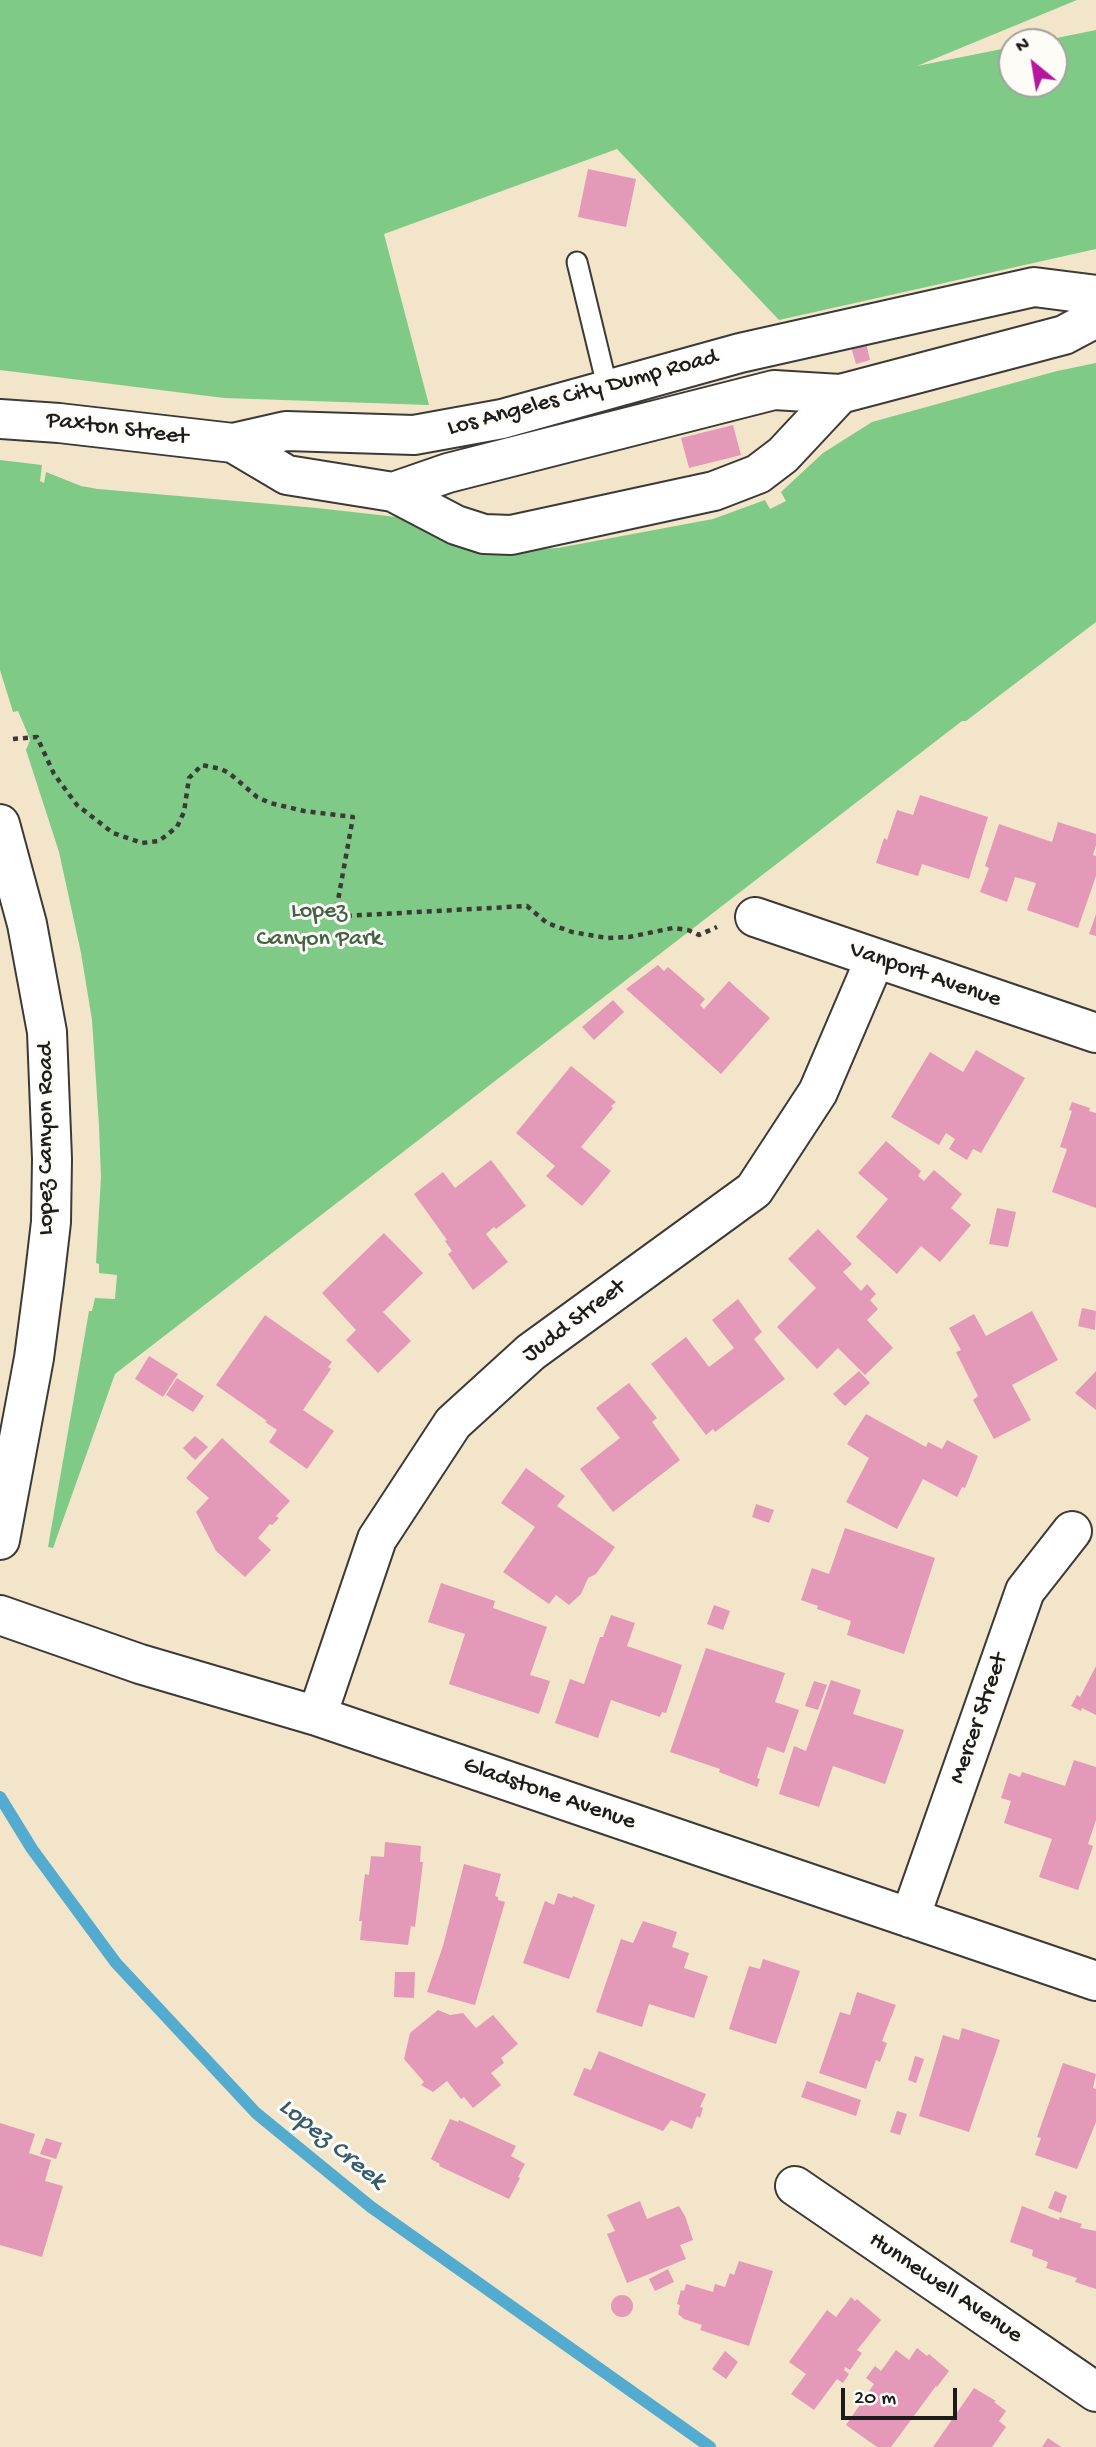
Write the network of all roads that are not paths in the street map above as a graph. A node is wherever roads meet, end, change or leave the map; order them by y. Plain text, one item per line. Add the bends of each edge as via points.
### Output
1 (577, 262) dead end
2 (1096, 295) edge
3 (1096, 318) edge
4 (608, 390) junction
5 (840, 394) junction
6 (0, 419) edge
7 (233, 443) junction
8 (393, 492) junction
9 (0, 824) edge
10 (755, 917) road end
11 (875, 959) junction
12 (1096, 1033) edge
13 (1072, 1531) dead end
14 (0, 1540) edge
15 (0, 1615) edge
16 (317, 1716) junction
17 (910, 1918) junction
18 (1096, 1981) edge
19 (795, 2186) dead end
20 (1096, 2392) edge

1 - 4 lane
2 - 4 street, Los Angeles City Dump Road via 1034,287 740,353
3 - 5 street, Los Angeles City Dump Road via 1064,335
4 - 7 street, Los Angeles City Dump Road via 451,430 414,435 286,431
5 - 8 street, Los Angeles City Dump Road via 774,390 448,473
5 - 8 street, Los Angeles City Dump Road via 783,455 758,474 714,491 511,535 484,534 456,525
6 - 7 street, Paxton Street
7 - 8 street, Los Angeles City Dump Road via 287,475
9 - 14 street, Lopez Canyon Road via 27,924 47,1032 52,1159 51,1222 34,1358
10 - 11 street, Vanport Avenue
11 - 12 street, Vanport Avenue
11 - 16 street, Judd Street via 818,1092 754,1190 531,1352 453,1423 377,1539
13 - 17 street, Mercer Street via 1025,1591
15 - 16 street, Gladstone Avenue via 140,1664
16 - 17 street, Gladstone Avenue
17 - 18 street, Gladstone Avenue
19 - 20 street, Hunnewell Avenue

